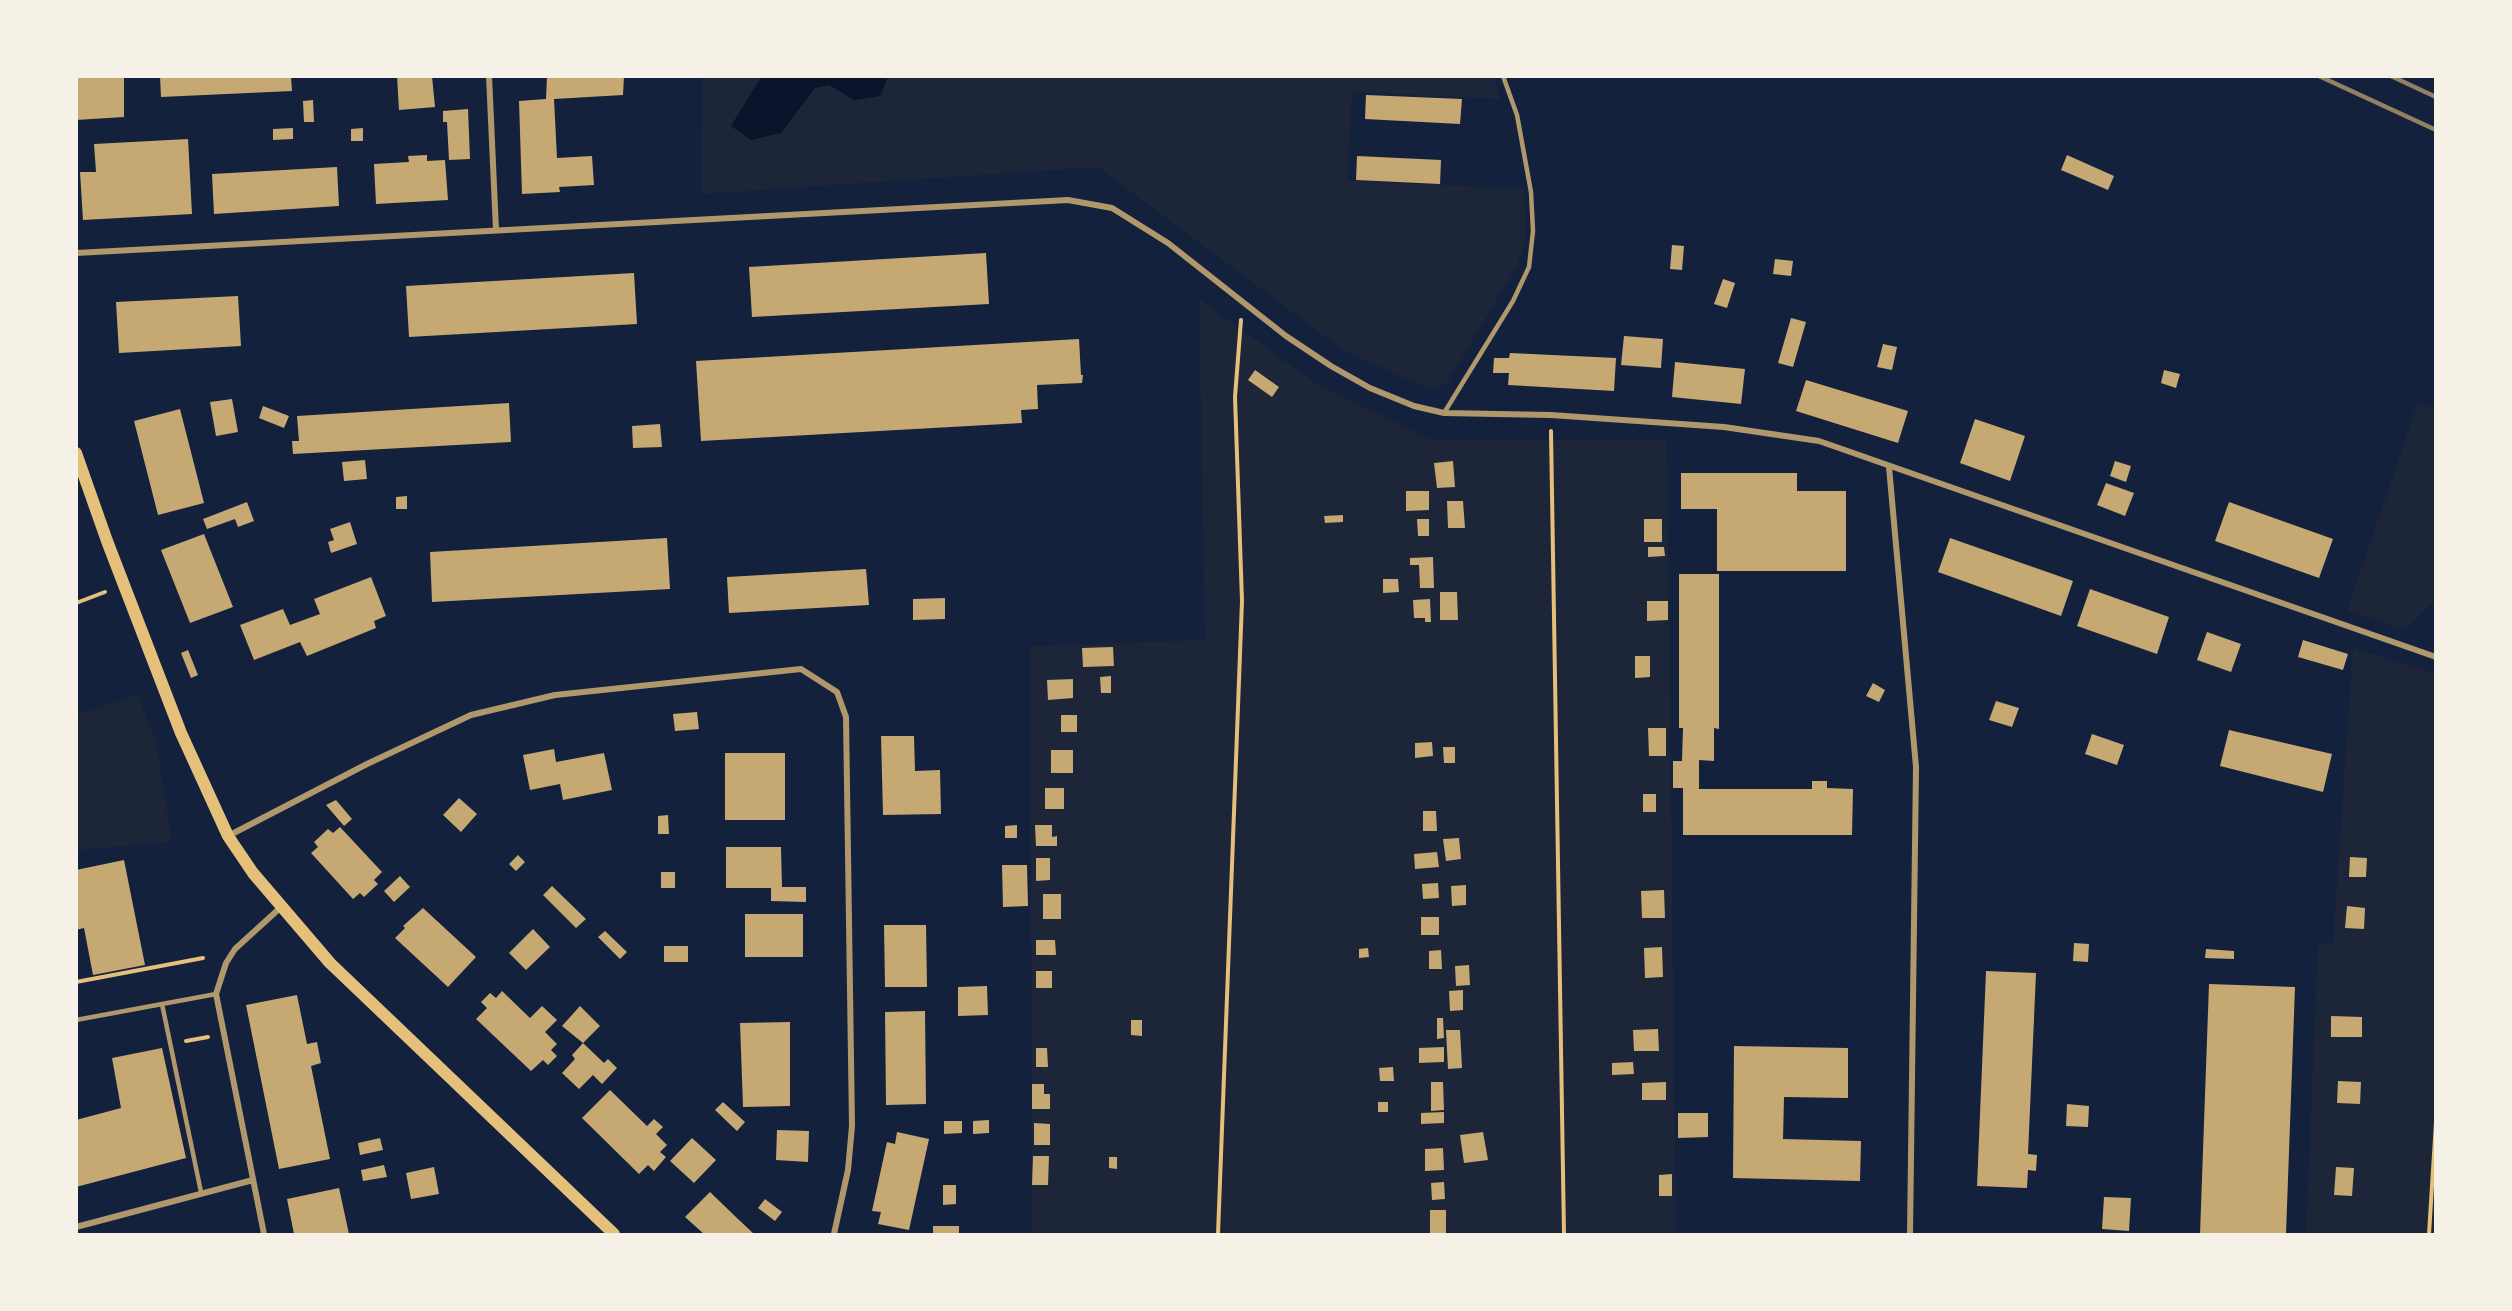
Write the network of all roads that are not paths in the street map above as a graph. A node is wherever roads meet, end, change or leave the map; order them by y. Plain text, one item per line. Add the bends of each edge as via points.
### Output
1 (489, 76) edge
2 (1503, 76) edge
3 (496, 230) junction
4 (76, 253) edge
5 (1443, 413) junction
6 (76, 453) edge
7 (1888, 467) junction
8 (2436, 657) edge
9 (228, 836) junction
10 (280, 908) junction
11 (216, 994) junction
12 (162, 1004) junction
13 (76, 1020) edge
14 (253, 1180) junction
15 (201, 1192) junction
16 (76, 1227) edge
17 (264, 1234) edge
18 (614, 1234) edge
19 (834, 1234) edge
20 (1910, 1234) edge

1 - 3 street
2 - 5 lane via 1517,115 1531,192 1533,231 1529,267 1513,301
3 - 4 street
3 - 5 street via 1068,200 1112,208 1168,243 1286,336 1370,388
5 - 7 street via 1551,415 1724,427 1819,441
6 - 9 main road via 181,733
7 - 8 street
7 - 20 street via 1916,767
9 - 10 main road
9 - 19 street via 471,715 555,695 801,669 837,692 846,717 852,1126 848,1170
10 - 11 street via 235,949
10 - 18 main road via 330,963
11 - 12 lane
11 - 14 street
12 - 13 lane
12 - 15 lane
14 - 15 street
14 - 17 street
15 - 16 street

